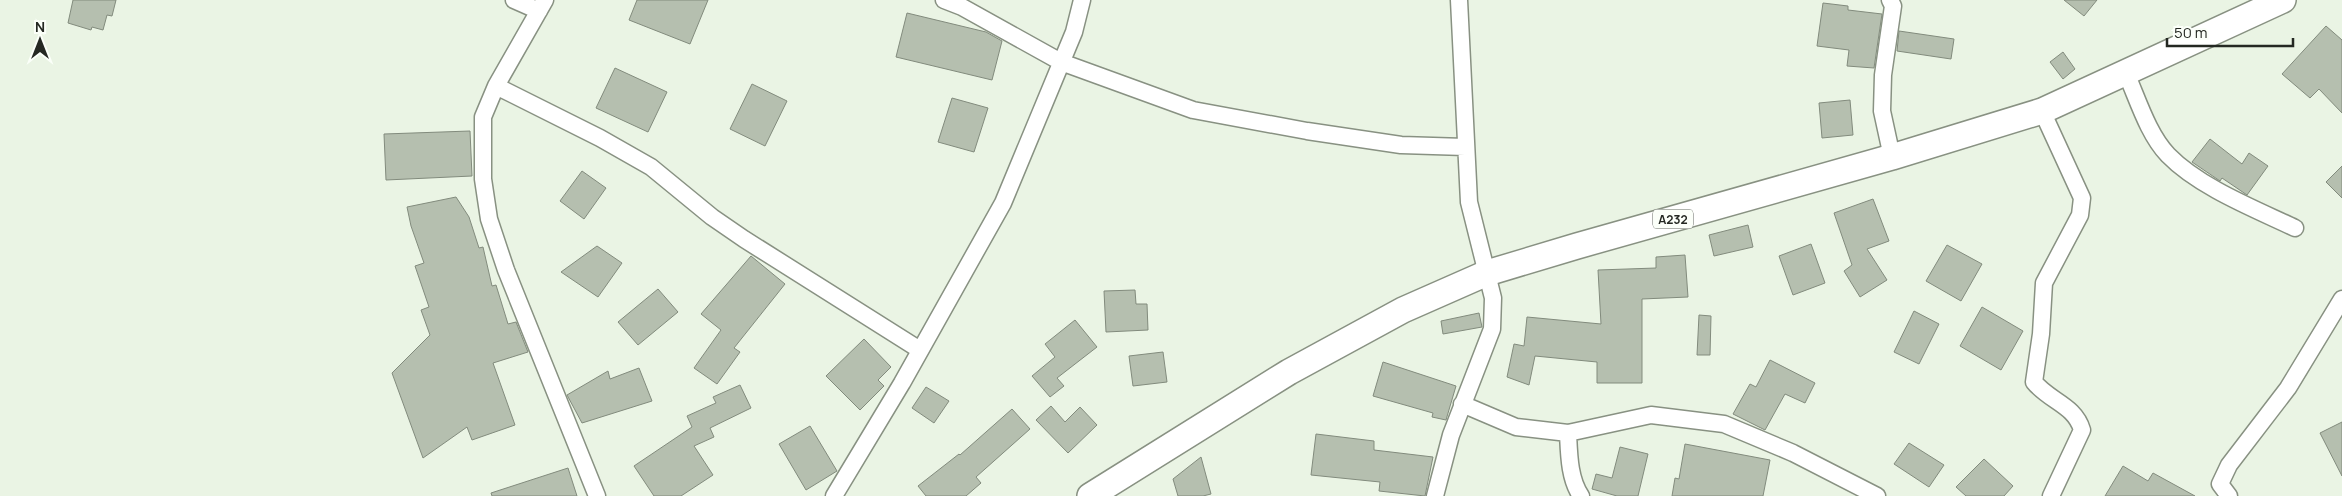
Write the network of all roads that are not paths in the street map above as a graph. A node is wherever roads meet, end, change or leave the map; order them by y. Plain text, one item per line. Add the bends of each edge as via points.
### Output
1 (514, 0) edge
2 (944, 0) edge
3 (1082, 0) edge
4 (1459, 0) edge
5 (1890, 0) edge
6 (2283, 0) edge
7 (542, 5) edge
8 (1061, 62) junction
9 (2126, 73) junction
10 (496, 86) junction
11 (2042, 111) junction
12 (1465, 147) junction
13 (1892, 157) junction
14 (2294, 228) dead end
15 (1487, 273) junction
16 (2342, 299) edge
17 (920, 350) junction
18 (1462, 404) junction
19 (1568, 433) junction
20 (597, 496) edge
21 (834, 496) edge
22 (1090, 496) edge
23 (1436, 496) edge
24 (1581, 496) edge
25 (1877, 496) edge
26 (2050, 496) edge
27 (2230, 496) edge

1 - 7 street
2 - 8 street
3 - 8 street via 1074,32
4 - 12 street
5 - 13 street via 1893,6 1882,111
6 - 9 main road, A232
7 - 10 street
8 - 12 street via 1193,110 1401,145
8 - 17 street via 1003,203
9 - 11 main road, A232
9 - 14 street via 2149,126 2168,154 2186,170 2226,195
10 - 17 street via 651,167 744,239
10 - 20 street via 483,117 481,139 490,219 506,270
11 - 13 main road, A232
11 - 26 street via 2082,198 2080,215 2044,282 2034,382 2074,413 2082,430
12 - 15 street via 1469,202
13 - 15 main road, A232
15 - 18 street via 1494,298 1492,328
15 - 22 main road, A232 via 1403,310 1289,372
16 - 27 street via 2288,388 2229,465 2220,484
17 - 21 street
18 - 19 street via 1516,428
18 - 23 street
19 - 24 street via 1571,468 1576,490
19 - 25 street via 1651,415 1724,424 1793,453

